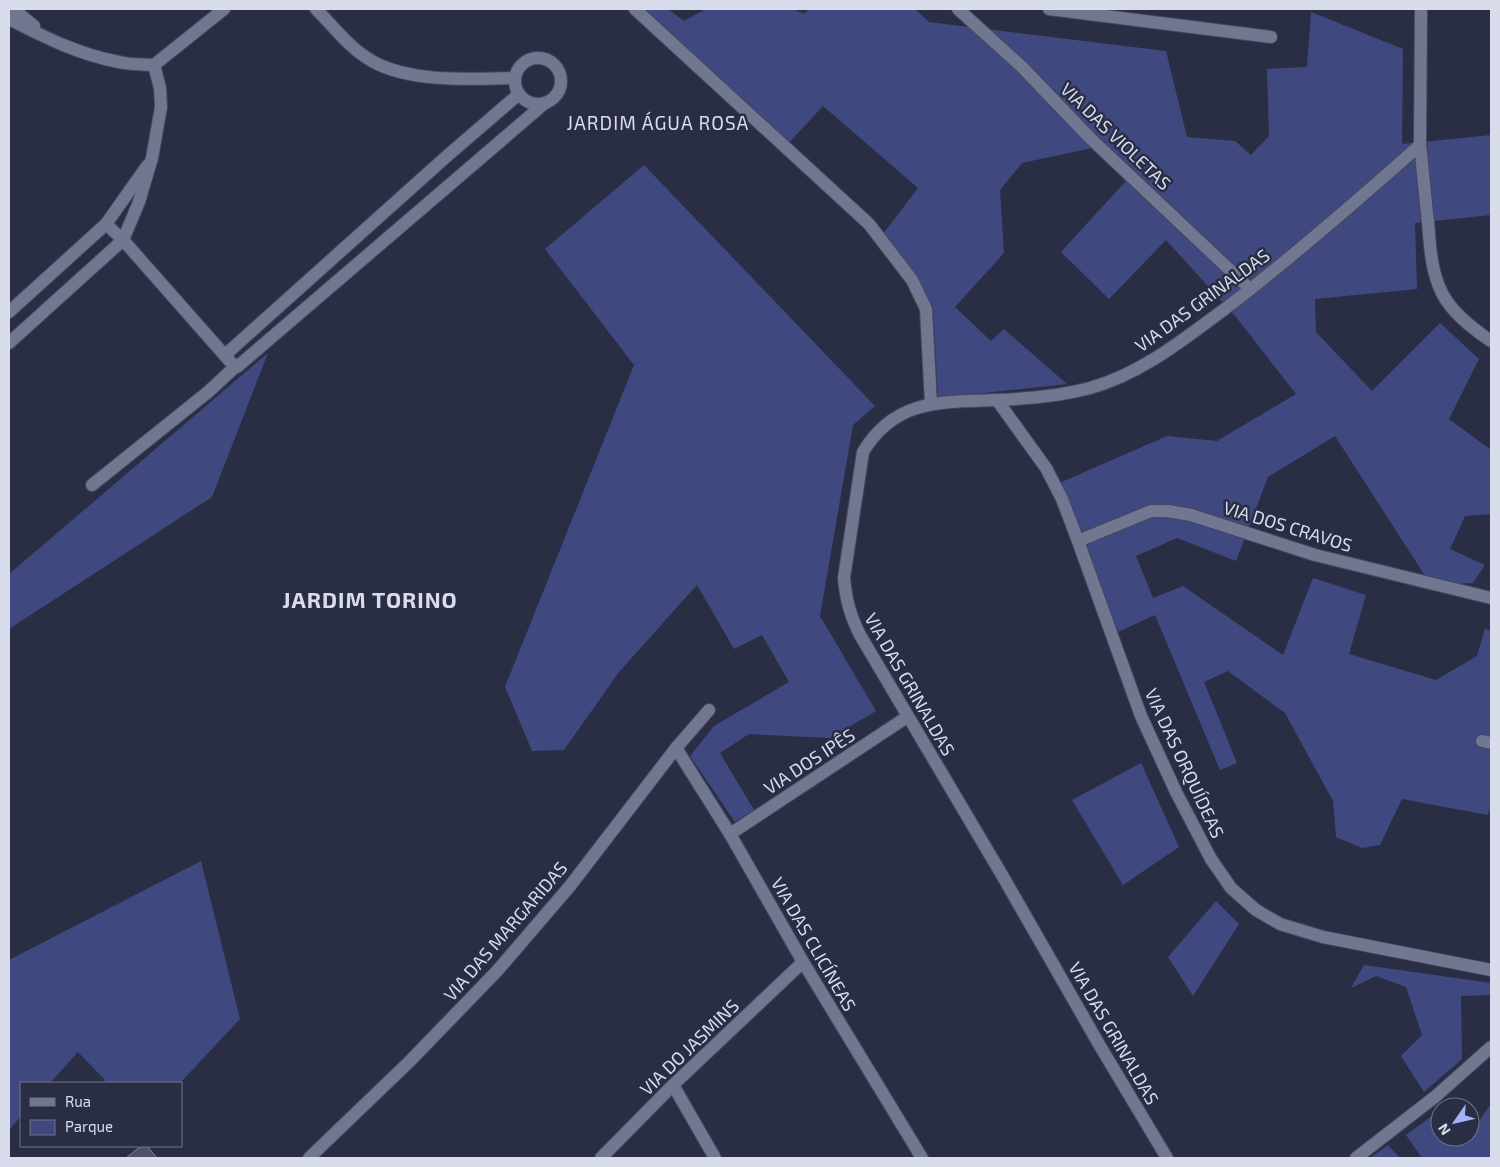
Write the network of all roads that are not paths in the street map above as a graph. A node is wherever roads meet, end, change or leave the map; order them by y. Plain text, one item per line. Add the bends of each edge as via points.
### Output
1 (13, 9) edge
2 (316, 9) edge
3 (958, 9) edge
4 (1049, 9) edge
5 (1421, 9) edge
6 (218, 10) edge
7 (638, 12) edge
8 (9, 19) edge
9 (1271, 37) dead end
10 (49, 40) junction
11 (154, 65) junction
12 (515, 78) junction
13 (519, 94) junction
14 (545, 103) junction
15 (1420, 145) junction
16 (152, 158) junction
17 (106, 224) junction
18 (123, 240) junction
19 (1250, 289) junction
20 (9, 312) edge
21 (1491, 341) edge
22 (9, 343) edge
23 (224, 355) junction
24 (235, 367) junction
25 (996, 400) junction
26 (931, 404) junction
27 (92, 485) dead end
28 (1078, 541) junction
29 (1491, 598) edge
30 (709, 710) dead end
31 (907, 717) junction
32 (676, 748) junction
33 (730, 834) junction
34 (803, 962) junction
35 (1491, 970) edge
36 (1491, 1047) edge
37 (673, 1085) junction
38 (308, 1158) edge
39 (601, 1158) edge
40 (715, 1158) edge
41 (922, 1158) edge
42 (1168, 1158) edge
43 (1356, 1158) edge

1 - 10 street
2 - 12 street via 357,51 386,68 468,80
3 - 19 street, VIA DAS VIOLETAS
4 - 9 street
5 - 15 street
6 - 11 street
7 - 26 street via 869,224 912,280 926,309
8 - 10 street
10 - 11 street via 121,63
11 - 16 street via 161,106
12 - 13 street
12 - 14 street via 521,65 534,58 549,60 556,65 562,79 561,87 552,100
13 - 14 street via 532,103
13 - 23 street
14 - 24 street
15 - 19 street, VIA DAS GRINALDAS via 1338,218
15 - 21 street via 1430,248 1442,295 1475,331
16 - 17 street
16 - 18 street via 140,202
17 - 18 street
17 - 20 street
18 - 22 street
18 - 23 street
19 - 25 street, VIA DAS GRINALDAS via 1165,352 1117,378 1059,394
23 - 24 street
24 - 27 street
25 - 26 street, VIA DAS GRINALDAS
25 - 28 street, VIA DAS ORQUÍDEAS via 1046,468
26 - 31 street, VIA DAS GRINALDAS via 901,414 884,426 863,452 844,578 850,616
28 - 29 street, VIA DOS CRAVOS via 1151,511 1168,511 1191,515 1315,555
28 - 35 street, VIA DAS ORQUÍDEAS via 1141,716 1180,800 1211,859 1231,888 1256,910 1280,924 1324,937
30 - 32 street, VIA DAS MARGARIDAS
31 - 33 street, VIA DOS IPÊS
31 - 42 street, VIA DAS GRINALDAS
32 - 33 street, VIA DAS CLICÍNEAS
32 - 38 street, VIA DAS MARGARIDAS via 570,886 497,971 410,1062
33 - 34 street, VIA DAS CLICÍNEAS
34 - 37 street, VIA DO JASMINS
34 - 41 street, VIA DAS CLICÍNEAS
36 - 43 street via 1436,1096
37 - 39 street, VIA DO JASMINS
37 - 40 street

